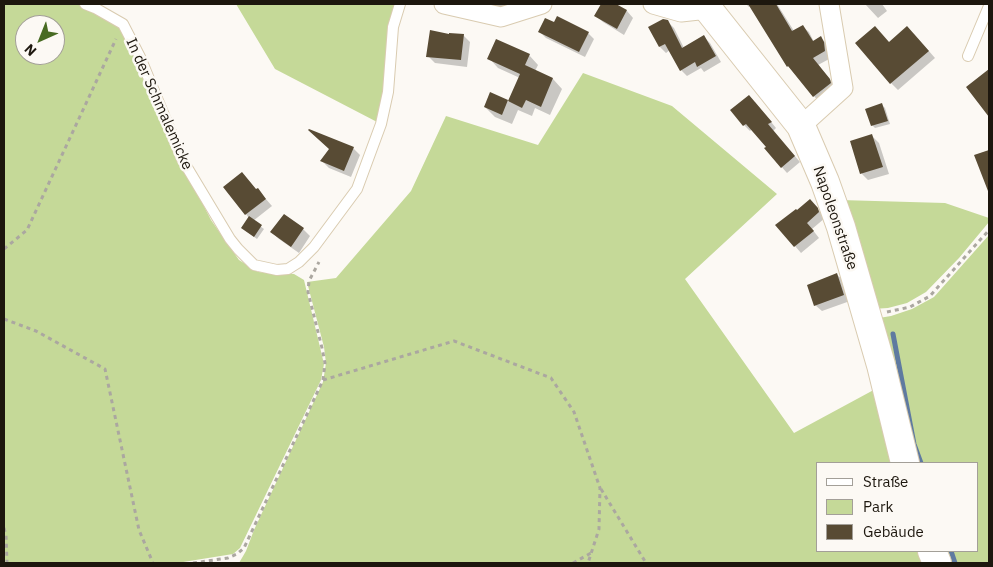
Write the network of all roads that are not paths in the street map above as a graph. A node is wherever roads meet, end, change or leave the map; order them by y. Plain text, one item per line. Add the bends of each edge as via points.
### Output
1 (85, 4) edge
2 (400, 4) edge
3 (444, 4) edge
4 (542, 4) edge
5 (654, 4) edge
6 (829, 4) edge
7 (989, 6) edge
8 (705, 7) edge
9 (968, 56) dead end
10 (801, 126) junction
11 (905, 462) edge

1 - 2 lane, In der Schmalemicke via 123,24 182,159 221,224 254,265 276,270 288,269 299,262 357,189 381,124 388,92 393,27
3 - 4 street via 501,17
5 - 8 street via 681,12
6 - 10 street via 843,88
7 - 9 lane
8 - 10 street, Napoleonstraße
10 - 11 street, Napoleonstraße via 825,182 867,314

